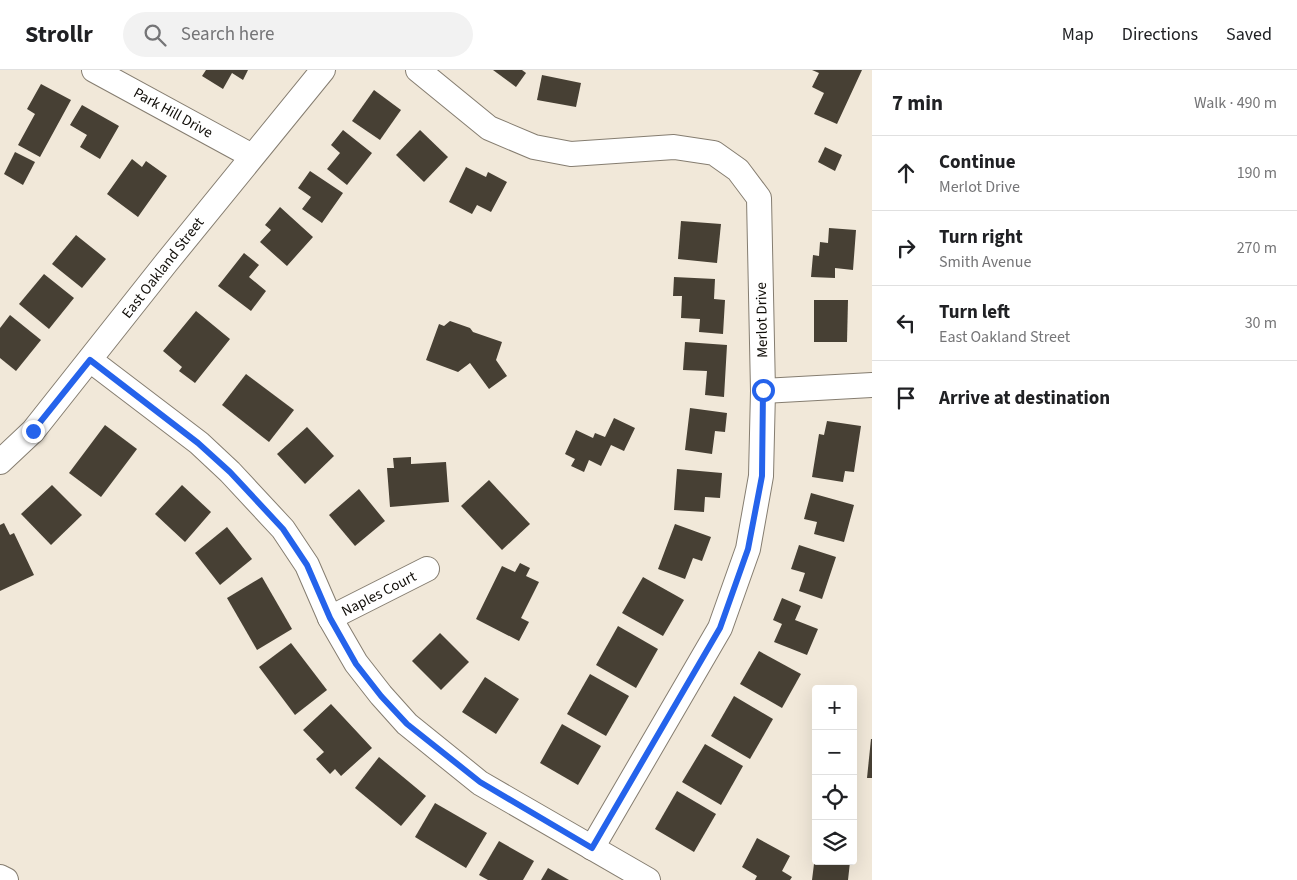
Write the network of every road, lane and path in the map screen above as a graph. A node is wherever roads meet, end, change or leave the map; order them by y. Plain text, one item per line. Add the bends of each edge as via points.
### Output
1 (94, 70) edge
2 (323, 70) edge
3 (418, 70) edge
4 (252, 156) junction
5 (90, 360) junction
6 (872, 384) edge
7 (763, 390) junction
8 (0, 462) edge
9 (427, 569) dead end
10 (330, 618) junction
11 (592, 848) junction
12 (0, 877) edge
13 (6, 880) edge
14 (648, 880) edge

1 - 4 street, Park Hill Drive
2 - 4 street, East Oakland Street
3 - 7 street, Merlot Drive via 489,128 534,147 571,154 674,148 714,153 738,170 758,198
4 - 5 street, East Oakland Street
5 - 8 street, East Oakland Street via 33,431
5 - 10 street via 198,443 230,472 283,529 307,565
6 - 7 street
7 - 11 street, Merlot Drive via 762,476 748,549 720,628
9 - 10 street, Naples Court
10 - 11 street via 356,664 407,724 480,782
11 - 14 street
12 - 13 street

